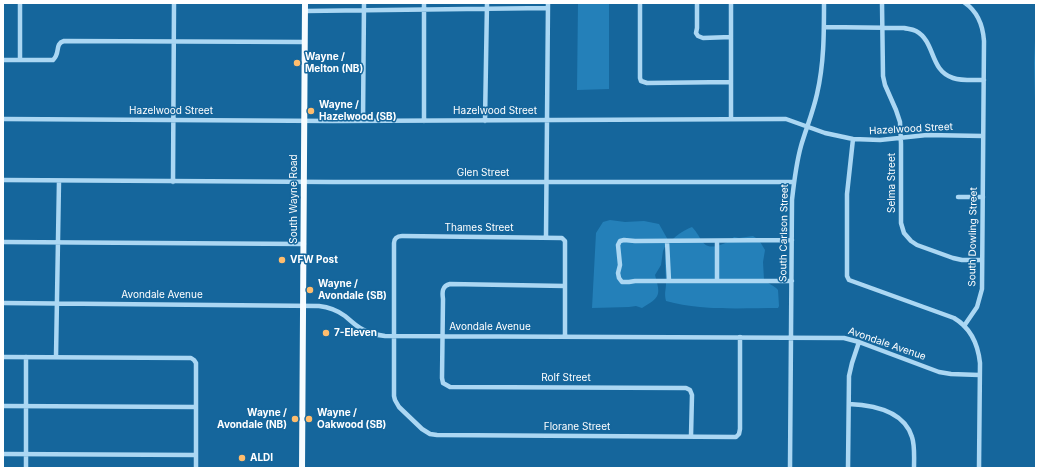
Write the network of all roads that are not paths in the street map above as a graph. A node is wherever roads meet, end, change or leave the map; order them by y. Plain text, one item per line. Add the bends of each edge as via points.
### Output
1 (20, 3) edge
2 (174, 3) edge
3 (305, 3) edge
4 (364, 3) edge
5 (424, 3) edge
6 (487, 3) edge
7 (640, 3) edge
8 (697, 3) edge
9 (731, 3) edge
10 (824, 3) edge
11 (882, 3) edge
12 (965, 3) edge
13 (548, 6) edge
14 (424, 9) junction
15 (487, 9) junction
16 (364, 10) junction
17 (305, 11) junction
18 (824, 27) junction
19 (882, 27) junction
20 (731, 37) junction
21 (173, 41) junction
22 (305, 42) junction
23 (3, 60) edge
24 (20, 60) junction
25 (984, 80) junction
26 (731, 82) junction
27 (3, 119) edge
28 (731, 119) junction
29 (173, 120) junction
30 (547, 120) junction
31 (304, 121) junction
32 (364, 121) junction
33 (424, 121) junction
34 (485, 121) junction
35 (807, 127) junction
36 (983, 136) junction
37 (901, 138) junction
38 (854, 139) junction
39 (3, 180) edge
40 (59, 180) junction
41 (173, 182) junction
42 (304, 182) junction
43 (546, 182) junction
44 (794, 182) junction
45 (958, 197) dead end
46 (982, 197) junction
47 (546, 237) junction
48 (792, 240) junction
49 (668, 241) junction
50 (717, 241) junction
51 (3, 242) edge
52 (57, 243) junction
53 (304, 244) junction
54 (982, 260) junction
55 (669, 281) junction
56 (717, 281) junction
57 (792, 281) junction
58 (565, 286) junction
59 (3, 303) edge
60 (57, 304) junction
61 (303, 305) junction
62 (964, 326) junction
63 (394, 336) junction
64 (442, 336) junction
65 (565, 336) junction
66 (740, 337) junction
67 (791, 337) junction
68 (859, 342) junction
69 (3, 357) edge
70 (26, 357) junction
71 (56, 357) junction
72 (979, 375) junction
73 (849, 404) junction
74 (3, 406) edge
75 (26, 406) junction
76 (195, 407) junction
77 (691, 436) junction
78 (3, 454) edge
79 (26, 454) junction
80 (196, 455) junction
81 (26, 468) edge
82 (196, 468) edge
83 (302, 468) edge
84 (790, 468) edge
85 (848, 468) edge
86 (914, 468) edge
87 (979, 468) edge

1 - 24 street
2 - 21 street
3 - 17 main road, South Wayne Road
4 - 16 street
5 - 14 street
6 - 15 street
7 - 26 street via 641,81
8 - 20 street via 698,36
9 - 20 street
10 - 18 street, South Carlson Street
11 - 19 street, Selma Street
12 - 25 street, South Dowling Street via 976,13 983,29
13 - 15 street
13 - 30 street
14 - 15 street
14 - 16 street
14 - 33 street
15 - 34 street
16 - 17 street
16 - 32 street
17 - 22 main road, South Wayne Road
18 - 19 street
18 - 35 street, South Carlson Street via 820,79
19 - 25 street via 904,28 919,33 927,43 937,66 948,76
19 - 37 street, Selma Street via 883,76 900,122
20 - 26 street
21 - 22 street
21 - 24 street via 64,40 59,44 57,56 53,60
21 - 29 street
22 - 31 main road, South Wayne Road
23 - 24 street
25 - 36 street, South Dowling Street
26 - 28 street
27 - 29 street, Hazelwood Street
28 - 30 street, Hazelwood Street
28 - 35 street, Hazelwood Street via 786,119
29 - 31 street, Hazelwood Street
29 - 41 street
30 - 34 street, Hazelwood Street
30 - 43 street
31 - 32 street, Hazelwood Street
31 - 42 main road, South Wayne Road
32 - 33 street, Hazelwood Street
33 - 34 street, Hazelwood Street
35 - 38 street, Hazelwood Street
35 - 44 street, South Carlson Street
36 - 37 street, Hazelwood Street via 927,135
36 - 46 street, South Dowling Street
37 - 38 street, Hazelwood Street
37 - 54 street, Selma Street via 901,223 904,233 917,245 953,258
38 - 62 street via 847,194 848,278 949,316
39 - 40 street, Glen Street
40 - 41 street, Glen Street
40 - 52 street
41 - 42 street, Glen Street
42 - 43 street, Glen Street
42 - 53 main road, South Wayne Road
43 - 44 street, Glen Street
43 - 47 street
44 - 48 street, South Carlson Street
45 - 46 street
46 - 54 street, South Dowling Street
47 - 58 street, Thames Street via 560,237 565,241
47 - 63 street, Thames Street via 397,237 394,243
48 - 50 street
48 - 57 street, South Carlson Street
49 - 50 street
49 - 55 street
49 - 55 street via 620,241 618,273 622,282
50 - 56 street
51 - 52 street
52 - 53 street
52 - 60 street
53 - 61 main road, South Wayne Road
54 - 62 street, South Dowling Street via 980,301
55 - 56 street
56 - 57 street
57 - 67 street, South Carlson Street
58 - 64 street via 450,284 444,287 442,292
58 - 65 street, Thames Street
59 - 60 street, Avondale Avenue
60 - 61 street, Avondale Avenue
60 - 71 street
61 - 63 street, Avondale Avenue via 329,308 346,316 365,331
61 - 83 main road, South Wayne Road
62 - 72 street via 977,348
63 - 64 street, Avondale Avenue
63 - 77 street, Florane Street via 395,400 399,407 430,434
64 - 65 street, Avondale Avenue
64 - 77 street, Rolf Street via 442,378 443,383 448,386 686,388 692,395
65 - 66 street, Avondale Avenue
66 - 67 street, Avondale Avenue
66 - 77 street, Florane Street via 739,434 736,437
67 - 68 street, Avondale Avenue via 844,338
67 - 84 street, South Carlson Street
68 - 72 street, Avondale Avenue via 939,372
68 - 73 street via 850,370
69 - 70 street
70 - 71 street
70 - 75 street
71 - 76 street via 191,358 196,363
72 - 87 street
73 - 85 street
73 - 86 street via 876,408 902,421 909,428 913,438
74 - 75 street
75 - 76 street
75 - 79 street
76 - 80 street
78 - 79 street
79 - 80 street
79 - 81 street
80 - 82 street

